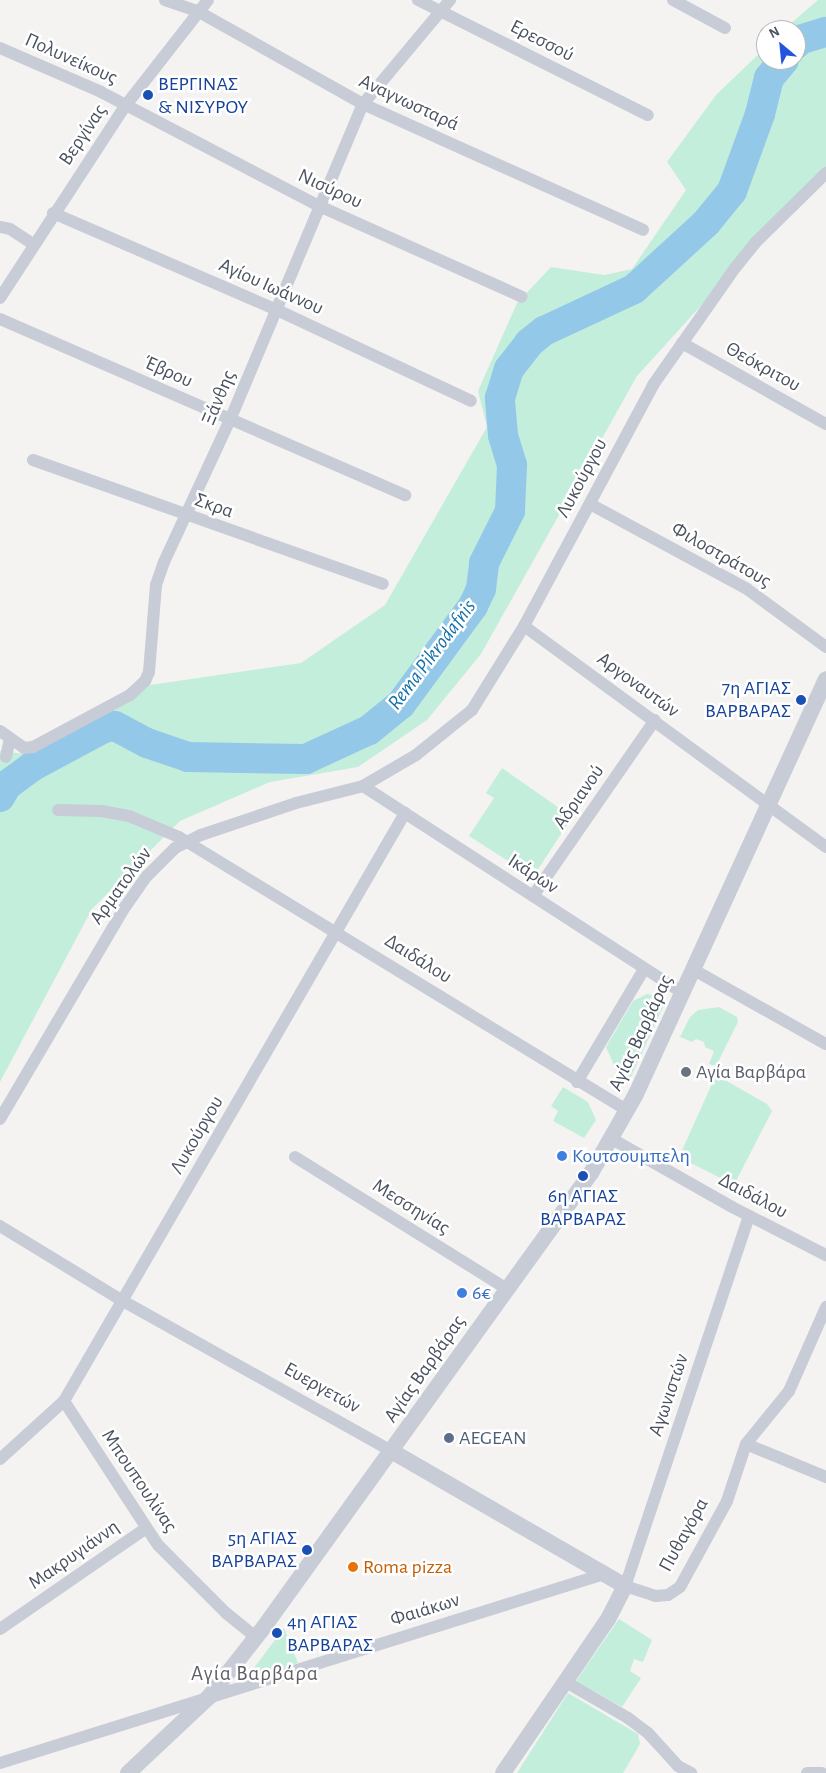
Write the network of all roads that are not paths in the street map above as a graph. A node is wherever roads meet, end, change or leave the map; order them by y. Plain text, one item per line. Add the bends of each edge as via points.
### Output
1 (165, 0) edge
2 (208, 0) edge
3 (418, 0) edge
4 (450, 0) edge
5 (673, 0) edge
6 (440, 11) junction
7 (199, 12) junction
8 (725, 28) dead end
9 (0, 48) edge
10 (363, 104) junction
11 (126, 105) junction
12 (648, 115) dead end
13 (826, 173) edge
14 (319, 206) junction
15 (53, 213) junction
16 (0, 227) edge
17 (643, 230) dead end
18 (33, 244) junction
19 (522, 297) dead end
20 (0, 298) edge
21 (277, 310) junction
22 (0, 319) edge
23 (682, 343) junction
24 (471, 401) dead end
25 (230, 420) junction
26 (826, 424) edge
27 (33, 460) dead end
28 (405, 495) dead end
29 (590, 504) junction
30 (187, 516) junction
31 (383, 584) dead end
32 (524, 626) junction
33 (826, 647) edge
34 (826, 679) edge
35 (655, 720) junction
36 (5, 734) edge
37 (6, 757) dead end
38 (363, 786) junction
39 (770, 806) junction
40 (58, 810) dead end
41 (405, 813) junction
42 (186, 841) junction
43 (826, 847) edge
44 (533, 896) junction
45 (336, 931) junction
46 (644, 969) junction
47 (694, 970) junction
48 (683, 993) junction
49 (826, 1044) edge
50 (577, 1082) junction
51 (628, 1111) junction
52 (0, 1119) edge
53 (612, 1139) junction
54 (295, 1157) dead end
55 (749, 1216) junction
56 (0, 1226) edge
57 (826, 1255) edge
58 (507, 1289) junction
59 (123, 1301) junction
60 (826, 1307) edge
61 (64, 1401) junction
62 (746, 1444) junction
63 (392, 1452) junction
64 (0, 1459) edge
65 (826, 1477) edge
66 (145, 1529) junction
67 (604, 1574) junction
68 (625, 1586) junction
69 (0, 1629) edge
70 (256, 1637) junction
71 (566, 1682) junction
72 (208, 1698) junction
73 (826, 1762) edge
74 (0, 1763) edge
75 (128, 1773) edge
76 (503, 1773) edge
77 (691, 1773) edge
78 (807, 1773) edge
79 (821, 1773) edge

1 - 7 street, Αναγνωσταρά
2 - 7 street, Βεργίνας
3 - 6 street, Ερεσσού
4 - 6 street, Ξάνθης
5 - 8 street
6 - 10 street, Ξάνθης
6 - 12 street, Ερεσσού
7 - 10 street, Αναγνωσταρά
7 - 11 street, Βεργίνας
9 - 11 street, Πολυνείκους
10 - 14 street, Ξάνθης
10 - 17 street, Αναγνωσταρά
11 - 14 street, Νισύρου
11 - 15 street, Βεργίνας
13 - 23 street, Λυκούργου via 755,243
14 - 19 street, Νισύρου
14 - 21 street, Ξάνθης
15 - 18 street, Βεργίνας
15 - 21 street, Αγίου Ιωάννου
16 - 18 street via 10,229
18 - 20 street, Βεργίνας
21 - 24 street, Αγίου Ιωάννου
21 - 25 street, Ξάνθης
22 - 25 street, Έβρου
23 - 26 street, Θεόκριτου
23 - 29 street, Λυκούργου via 653,385
25 - 28 street, Έβρου
25 - 30 street, Ξάνθης
27 - 30 street, Σκρα
29 - 32 street, Λυκούργου
29 - 33 street, Φιλοστράτους via 747,589
30 - 31 street, Σκρα
30 - 36 street, Ξάνθης via 156,585 149,672 145,681 130,695 33,747 24,748
32 - 35 street, Αργοναυτών
32 - 38 street, Λυκούργου via 472,710 423,750
34 - 39 street, Αγίας Βαρβάρας
35 - 39 street, Αργοναυτών
35 - 44 street, Αδριανού
36 - 37 street
38 - 41 street, Ικάρων
38 - 42 street, Αρματολών via 296,803
39 - 43 street, Αργοναυτών
39 - 47 street, Αγίας Βαρβάρας
40 - 42 street, Δαιδάλου via 101,810 129,816
41 - 44 street, Ικάρων
41 - 45 street, Λυκούργου
42 - 45 street, Δαιδάλου
42 - 52 street, Αρματολών via 153,870 125,907
44 - 46 street, Ικάρων
45 - 50 street, Δαιδάλου
45 - 59 street, Λυκούργου
46 - 48 street, Ικάρων
46 - 50 street
47 - 48 street, Αγίας Βαρβάρας
47 - 49 street
48 - 51 street, Αγίας Βαρβάρας
50 - 51 street, Δαιδάλου
51 - 53 street, Αγίας Βαρβάρας
53 - 55 street, Δαιδάλου
53 - 58 street, Αγίας Βαρβάρας
54 - 58 street, Μεσσηνίας
55 - 57 street, Δαιδάλου
55 - 68 street, Αγωνιστών
56 - 59 street, Ευεργετών
58 - 63 street, Αγίας Βαρβάρας
59 - 61 street, Λυκούργου
59 - 63 street, Ευεργετών
60 - 62 street, Πυθαγόρα via 789,1391
61 - 64 street, Λυκούργου
61 - 66 street, Μπουπουλίνας
62 - 65 street
62 - 68 street, Πυθαγόρα via 728,1501 680,1587 668,1595 655,1596
63 - 67 street, Ευεργετών
63 - 70 street, Αγίας Βαρβάρας
66 - 69 street, Μακρυγιάννη
66 - 70 street, Μπουπουλίνας via 226,1613
67 - 68 street, Ευεργετών
67 - 72 street, Φαιάκων
68 - 71 street via 608,1619
70 - 72 street, Αγίας Βαρβάρας
71 - 76 street
71 - 77 street via 635,1723 678,1766
72 - 74 street, Φαιάκων
72 - 75 street, Αγίας Βαρβάρας
73 - 79 street
78 - 79 street

